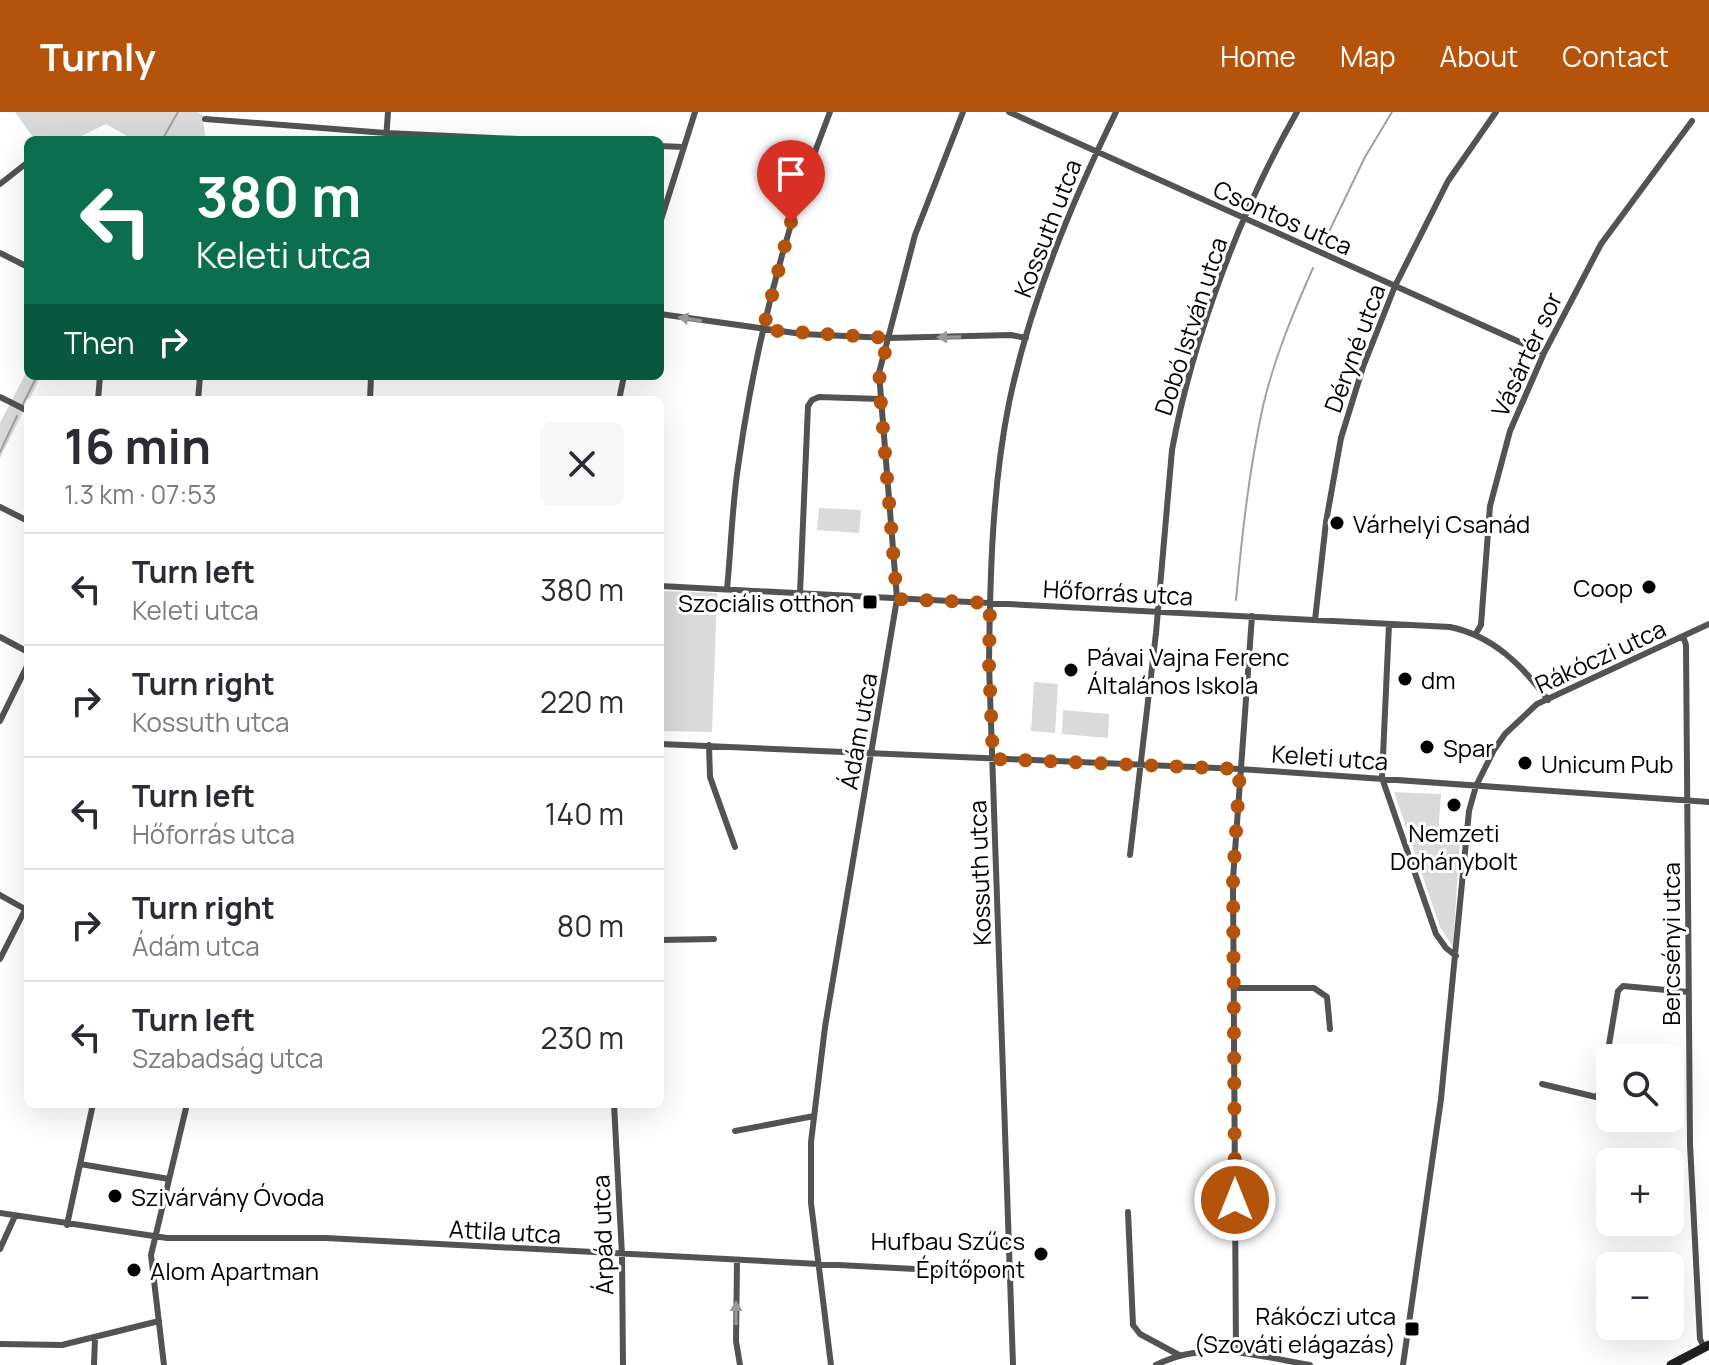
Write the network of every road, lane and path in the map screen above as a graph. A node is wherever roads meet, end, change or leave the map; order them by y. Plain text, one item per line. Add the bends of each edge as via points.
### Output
1 (388, 112) edge
2 (695, 112) edge
3 (830, 112) edge
4 (963, 112) edge
5 (1009, 112) edge
6 (1116, 112) edge
7 (1297, 112) edge
8 (1496, 112) edge
9 (205, 119) dead end
10 (1692, 121) dead end
11 (386, 136) edge
12 (664, 146) edge
13 (683, 147) junction
14 (1096, 153) junction
15 (24, 165) edge
16 (0, 184) edge
17 (664, 210) edge
18 (1244, 220) junction
19 (0, 253) edge
20 (24, 265) edge
21 (1395, 286) junction
22 (664, 315) edge
23 (763, 330) junction
24 (888, 338) junction
25 (1026, 338) junction
26 (1544, 353) junction
27 (0, 397) edge
28 (880, 399) junction
29 (24, 409) edge
30 (0, 507) edge
31 (24, 519) edge
32 (664, 586) edge
33 (727, 589) junction
34 (800, 593) junction
35 (897, 599) junction
36 (990, 603) junction
37 (1156, 612) junction
38 (1252, 616) junction
39 (1315, 620) junction
40 (1389, 624) junction
41 (1709, 624) edge
42 (1475, 635) junction
43 (1683, 636) junction
44 (0, 637) edge
45 (24, 650) edge
46 (24, 671) edge
47 (1548, 700) junction
48 (2, 712) edge
49 (0, 721) edge
50 (664, 744) edge
51 (709, 745) junction
52 (872, 754) junction
53 (993, 759) junction
54 (1139, 765) junction
55 (1240, 769) junction
56 (1382, 778) junction
57 (1476, 786) junction
58 (1688, 801) junction
59 (1709, 802) edge
60 (735, 847) dead end
61 (1130, 855) dead end
62 (0, 895) edge
63 (24, 906) edge
64 (24, 913) edge
65 (714, 939) dead end
66 (664, 940) edge
67 (1456, 956) junction
68 (0, 959) edge
69 (1234, 988) junction
70 (1688, 992) junction
71 (1330, 1029) dead end
72 (1542, 1084) dead end
73 (92, 1108) edge
74 (186, 1108) edge
75 (614, 1108) edge
76 (814, 1116) junction
77 (735, 1131) dead end
78 (80, 1164) junction
79 (169, 1179) junction
80 (1128, 1212) dead end
81 (0, 1213) edge
82 (15, 1216) junction
83 (67, 1225) junction
84 (154, 1237) junction
85 (0, 1249) edge
86 (622, 1255) junction
87 (737, 1261) junction
88 (817, 1263) junction
89 (1010, 1274) junction
90 (159, 1321) junction
91 (95, 1338) junction
92 (0, 1344) edge
93 (1707, 1346) edge
94 (1236, 1352) junction
95 (1179, 1355) junction
96 (94, 1365) edge
97 (164, 1365) edge
98 (623, 1365) edge
99 (740, 1365) edge
100 (831, 1365) edge
101 (1013, 1365) edge
102 (1156, 1365) edge
103 (1310, 1365) edge
104 (1403, 1365) edge
105 (1671, 1365) edge

1 - 11 street
2 - 13 street
3 - 23 street via 783,248
4 - 24 street, Ádám utca via 915,235
5 - 14 street, Csontos utca
6 - 14 street, Kossuth utca
7 - 18 street, Dobó István utca
8 - 21 street, Déryné utca via 1448,181
9 - 11 street
10 - 26 street, Vásártér sor via 1601,244
12 - 13 street
13 - 17 street
14 - 18 street, Csontos utca
14 - 25 street, Kossuth utca
15 - 16 street
18 - 21 street, Csontos utca
18 - 37 street, Dobó István utca via 1192,363 1177,422
19 - 20 street
21 - 26 street, Csontos utca
21 - 39 street, Déryné utca via 1341,438
23 -> 22 street
23 - 24 street
23 - 33 street via 737,469
25 -> 24 street
24 - 28 street, Ádám utca via 879,373
25 - 36 street, Kossuth utca via 998,475
26 - 42 street, Vásártér sor via 1510,431 1490,506 1481,625
27 - 29 street
28 - 34 street via 819,397 808,406
28 - 35 street, Ádám utca
30 - 31 street
32 - 33 street, Hőforrás utca
33 - 34 street, Hőforrás utca
34 - 35 street, Hőforrás utca
35 - 36 street, Hőforrás utca
35 - 52 street, Ádám utca
36 - 37 street, Hőforrás utca
36 - 53 street, Kossuth utca
37 - 38 street, Hőforrás utca
37 - 54 street, Dobó István utca
38 - 39 street, Hőforrás utca
38 - 55 street
39 - 40 street, Hőforrás utca
40 - 42 street, Hőforrás utca via 1450,627
40 - 56 street
41 - 43 street, Rákóczi utca
42 - 47 street, Hőforrás utca via 1506,653
43 - 47 street, Rákóczi utca
43 - 58 street, Bercsényi utca
44 - 45 street
46 - 48 street
47 - 57 street, Rákóczi utca via 1505,734
48 - 49 street
50 - 51 street, Keleti utca
51 - 52 street, Keleti utca
51 - 60 street via 710,777
52 - 53 street, Keleti utca
52 - 76 street, Ádám utca
53 - 54 street, Keleti utca
53 - 89 street, Kossuth utca
54 - 55 street, Keleti utca
54 - 61 street, Dobó István utca
55 - 56 street, Keleti utca
55 - 69 street
56 - 57 street, Keleti utca
56 - 67 street via 1436,934
57 - 58 street, Keleti utca
57 - 67 street, Rákóczi utca
58 - 59 street, Keleti utca
58 - 70 street, Bercsényi utca
62 - 63 street
64 - 68 street
65 - 66 street
67 - 104 street, Rákóczi utca
69 - 71 street via 1314,988 1327,997
69 - 94 street
70 - 72 street via 1623,986 1618,991 1596,1097
70 - 93 street, Bercsényi utca via 1700,1339
73 - 78 street
74 - 79 street
75 - 86 street, Árpád utca
76 - 77 street
76 - 88 street, Ádám utca via 811,1203
78 - 79 street
78 - 83 street
79 - 84 street
80 - 95 street via 1133,1325
81 - 82 street, Attila utca
82 - 83 street, Attila utca
82 - 85 street
83 - 84 street, Attila utca
84 - 86 street, Attila utca via 326,1238
84 - 90 street via 151,1255
86 - 87 street, Attila utca
86 - 98 street, Árpád utca
87 - 88 street, Attila utca
99 -> 87 street
88 - 89 street, Attila utca
88 - 100 street, Ádám utca
89 - 101 street, Kossuth utca
90 - 91 street
90 - 97 street
91 - 92 street via 62,1345
91 - 96 street
93 - 105 main road
94 - 95 street via 1206,1349
94 - 103 street
95 - 102 street

